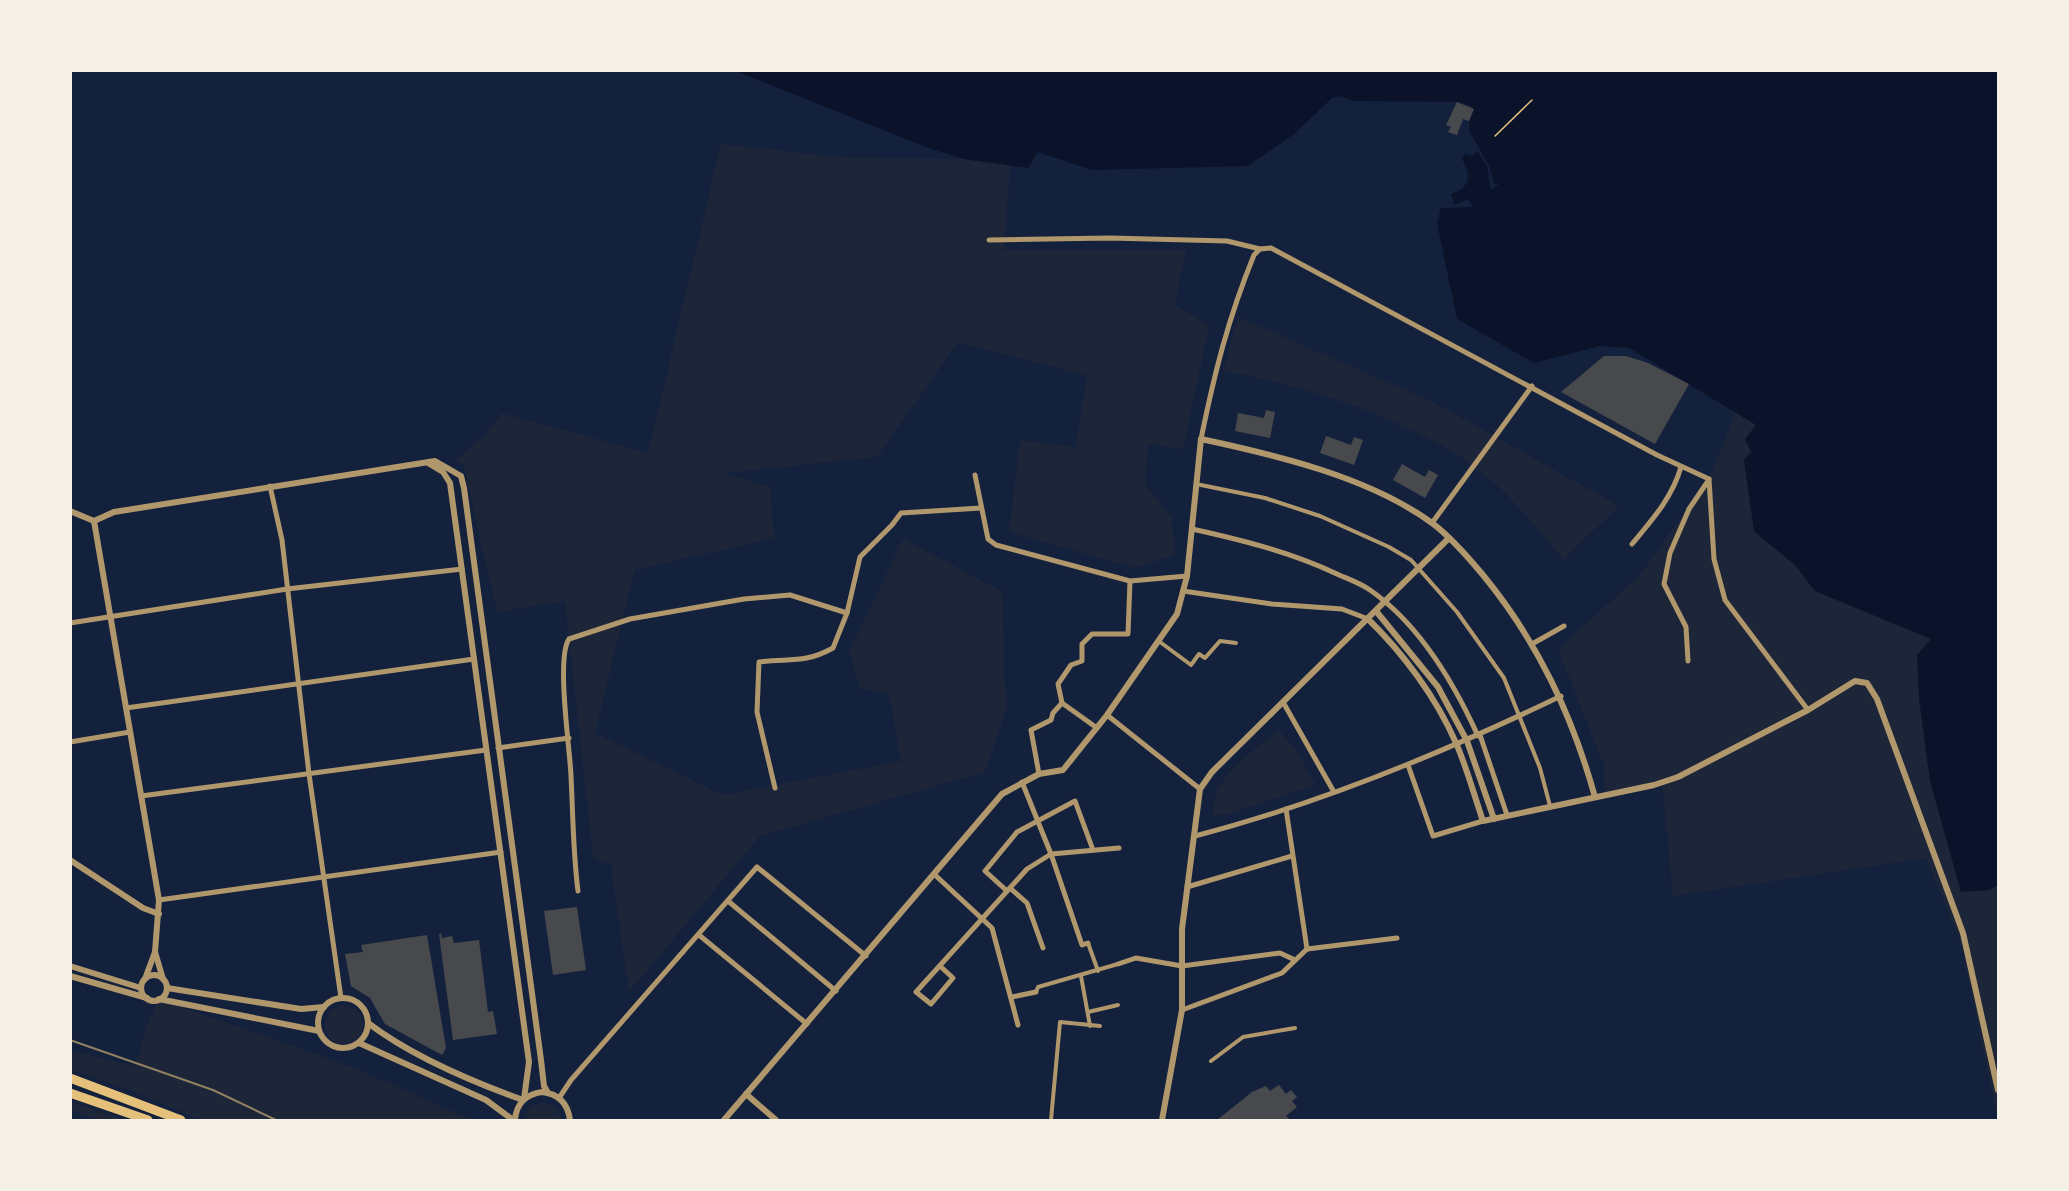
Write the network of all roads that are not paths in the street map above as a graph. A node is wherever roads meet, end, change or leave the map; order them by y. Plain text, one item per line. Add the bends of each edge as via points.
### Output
1 (989, 240) dead end
2 (1260, 249) junction
3 (1532, 386) junction
4 (1202, 439) junction
5 (428, 463) junction
6 (1681, 467) junction
7 (975, 475) dead end
8 (1709, 479) junction
9 (1196, 483) junction
10 (270, 486) junction
11 (981, 508) junction
12 (70, 511) edge
13 (94, 521) junction
14 (1432, 522) junction
15 (1192, 529) junction
16 (1449, 538) junction
17 (1632, 544) dead end
18 (462, 569) junction
19 (1419, 569) junction
20 (1187, 576) junction
21 (1130, 581) junction
22 (287, 589) junction
23 (1183, 591) junction
24 (1385, 602) junction
25 (1376, 611) junction
26 (847, 613) junction
27 (112, 618) junction
28 (1368, 619) junction
29 (70, 623) edge
30 (1564, 626) dead end
31 (1160, 642) junction
32 (1236, 643) dead end
33 (1532, 644) junction
34 (474, 659) junction
35 (1688, 661) dead end
36 (298, 685) junction
37 (1561, 696) junction
38 (1283, 702) junction
39 (1062, 703) junction
40 (126, 708) junction
41 (1808, 710) junction
42 (1107, 715) junction
43 (1518, 717) junction
44 (1097, 728) junction
45 (130, 732) junction
46 (1479, 736) junction
47 (569, 738) junction
48 (1467, 741) junction
49 (70, 742) edge
50 (1457, 745) junction
51 (498, 748) junction
52 (486, 750) junction
53 (1408, 765) junction
54 (309, 774) junction
55 (1039, 774) junction
56 (1022, 782) junction
57 (776, 788) dead end
58 (1200, 789) junction
59 (1334, 792) junction
60 (141, 796) junction
61 (1595, 797) junction
62 (1550, 806) junction
63 (1287, 809) junction
64 (1507, 815) junction
65 (1494, 819) junction
66 (1038, 821) junction
67 (1483, 821) junction
68 (1195, 836) junction
69 (1119, 848) dead end
70 (1093, 850) junction
71 (501, 852) junction
72 (1051, 854) junction
73 (1292, 856) junction
74 (70, 860) edge
75 (935, 876) junction
76 (324, 878) junction
77 (1187, 887) junction
78 (1008, 890) junction
79 (578, 891) dead end
80 (159, 900) junction
81 (728, 902) junction
82 (159, 914) junction
83 (982, 917) junction
84 (699, 935) junction
85 (1397, 938) dead end
86 (1085, 944) joint
87 (1043, 948) dead end
88 (1307, 949) junction
89 (155, 952) junction
90 (866, 956) junction
91 (1294, 960) junction
92 (1118, 964) joint
93 (70, 966) edge
94 (940, 966) junction
95 (1182, 966) junction
96 (1098, 971) junction
97 (70, 976) edge
98 (1081, 976) junction
99 (145, 979) junction
100 (163, 979) junction
101 (141, 988) junction
102 (167, 988) junction
103 (836, 990) junction
104 (1036, 992) joint
105 (1012, 997) junction
106 (147, 998) junction
107 (341, 998) junction
108 (159, 999) junction
109 (1118, 1005) dead end
110 (324, 1007) junction
111 (1182, 1010) junction
112 (1088, 1012) junction
113 (368, 1023) junction
114 (807, 1024) junction
115 (1018, 1025) dead end
116 (1090, 1026) junction
117 (1100, 1026) dead end
118 (1295, 1028) dead end
119 (319, 1031) junction
120 (359, 1043) junction
121 (1211, 1061) dead end
122 (70, 1078) edge
123 (1998, 1090) edge
124 (70, 1093) edge
125 (548, 1093) junction
126 (746, 1095) junction
127 (559, 1098) junction
128 (523, 1100) junction
129 (148, 1120) edge
130 (181, 1120) edge
131 (514, 1120) edge
132 (570, 1120) edge
133 (724, 1120) edge
134 (776, 1120) edge
135 (1051, 1120) edge
136 (1162, 1120) edge

1 - 2 street via 1216,241
2 - 3 street via 1271,248
2 - 4 street via 1230,314
3 - 6 street
3 - 14 street
4 - 9 street
4 - 14 street via 1288,458 1386,496
5 - 10 street
5 - 18 street via 443,472 450,483
5 - 51 street via 435,461 447,466 464,482
6 - 8 street
6 - 17 street via 1666,500
7 - 11 street
8 - 35 street via 1689,509 1670,554 1664,584 1686,627
8 - 41 street via 1714,559 1725,600
9 - 15 street
9 - 19 street via 1320,516 1389,547
10 - 13 street via 112,513
10 - 22 street via 282,540
11 - 21 street via 988,539 996,545
11 - 26 street via 901,513 860,557
12 - 13 street
13 - 27 street
14 - 16 street
15 - 20 street
15 - 24 street via 1259,543 1315,564 1368,588
16 - 19 street
16 - 33 street via 1495,589
18 - 22 street
18 - 34 street
19 - 24 street
19 - 43 street via 1479,640 1504,678
20 - 21 street
20 - 23 street
21 - 39 street via 1128,634 1092,634 1082,644 1082,661 1071,665 1058,684
22 - 27 street
22 - 36 street
23 - 28 street via 1342,609
23 - 31 street via 1177,614
24 - 25 street
24 - 46 street via 1449,679
25 - 28 street
25 - 48 street via 1438,687
26 - 47 street via 790,595 744,598 630,619 572,637 564,654
26 - 57 street via 833,648 819,656 759,662 757,712
27 - 29 street
27 - 40 street
28 - 38 street
28 - 50 street via 1431,697
30 - 33 street
31 - 32 street via 1191,665 1199,654 1206,657 1220,641
31 - 42 street
33 - 37 street
34 - 36 street
34 - 52 street
36 - 40 street
36 - 54 street
37 - 43 street
37 - 61 street
38 - 58 street via 1212,772
38 - 59 street
39 - 44 street
39 - 55 street via 1051,720 1030,730
40 - 45 street
41 - 61 street via 1678,777
41 - 123 street via 1855,681 1867,682 1877,699 1964,933
42 - 44 street
42 - 58 street
43 - 46 street
43 - 62 street via 1540,768
44 - 55 street via 1063,770
45 - 49 street
45 - 60 street
46 - 48 street
46 - 64 street
47 - 51 street
47 - 79 street
48 - 50 street
48 - 65 street
50 - 53 street
50 - 67 street
51 - 125 street
52 - 54 street
52 - 71 street
53 - 59 street
53 - 67 street via 1433,836
54 - 60 street
54 - 76 street
55 - 56 street
56 - 66 street
56 - 75 street via 1002,794
58 - 68 street
59 - 63 street
60 - 80 street
61 - 62 street
62 - 64 street
63 - 68 street
63 - 73 street
64 - 65 street
65 - 67 street
66 - 70 street via 1075,801
66 - 72 street
66 - 78 street via 1017,831 985,871
68 - 77 street
69 - 70 street
70 - 72 street
71 - 76 street
71 - 128 street via 529,1062
72 - 78 street via 1027,869
72 - 86 street
73 - 77 street
73 - 88 street
74 - 82 street via 143,908
75 - 83 street
75 - 90 street
76 - 80 street
76 - 107 street
77 - 95 street
78 - 83 street
78 - 87 street via 1027,903
80 - 82 street
81 - 84 street
81 - 90 street via 757,867
81 - 103 street
82 - 89 street
83 - 94 street
83 - 105 street via 992,928
84 - 114 street
84 - 127 street
85 - 88 street
86 - 96 street
88 - 91 street
89 - 99 street
89 - 100 street
90 - 103 street
91 - 95 street via 1280,953
91 - 111 street via 1282,973
92 - 95 street via 1136,958
92 - 96 street
93 - 101 street
94 - 94 street via 916,992 931,1004 953,978
95 - 111 street
96 - 98 street
97 - 106 street
98 - 104 street via 1038,987
98 - 112 street
99 - 100 street via 156,975
99 - 101 street
100 - 102 street
101 - 106 street
102 - 108 street
102 - 110 street via 301,1010
103 - 114 street
104 - 105 street
105 - 115 street
106 - 108 street
107 - 110 street
107 - 113 street via 357,1002
108 - 119 street
109 - 112 street
110 - 119 street via 319,1014
111 - 136 street
112 - 116 street
113 - 120 street
113 - 128 street via 400,1045 491,1089
114 - 126 street
116 - 117 street
116 - 135 street via 1059,1022
118 - 121 street via 1243,1037
119 - 120 street via 336,1048
120 - 131 street via 486,1100
122 - 130 highway
124 - 129 highway
125 - 127 street
125 - 128 street via 535,1093
126 - 133 street
126 - 134 street
127 - 132 street
128 - 131 street

